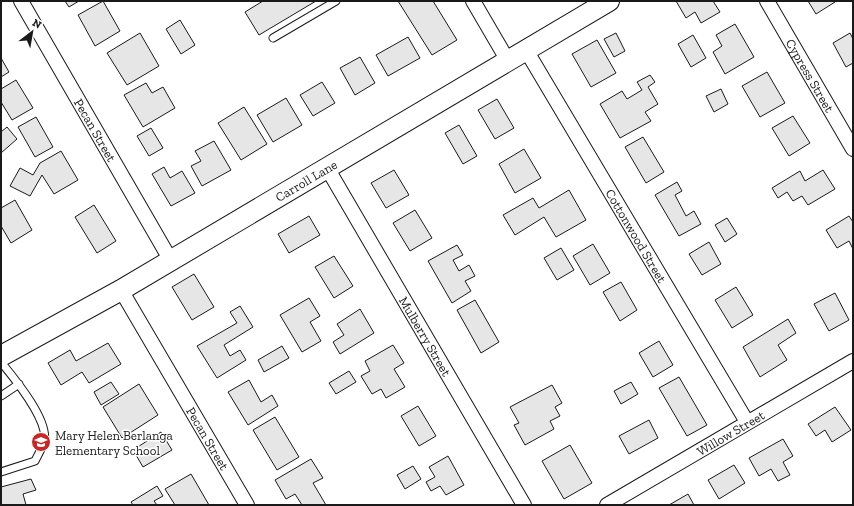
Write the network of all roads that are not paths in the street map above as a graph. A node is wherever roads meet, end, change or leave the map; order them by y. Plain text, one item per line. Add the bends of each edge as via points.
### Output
1 (21, 1) edge
2 (336, 1) edge
3 (473, 1) edge
4 (609, 1) edge
5 (768, 1) edge
6 (273, 38) dead end
7 (526, 50) junction
8 (508, 61) junction
9 (853, 149) edge
10 (326, 166) junction
11 (170, 259) junction
12 (121, 290) junction
13 (1, 356) edge
14 (853, 361) edge
15 (1, 362) edge
16 (19, 384) junction
17 (1, 396) edge
18 (747, 422) junction
19 (1, 472) edge
20 (247, 505) edge
21 (524, 505) edge
22 (607, 505) edge

1 - 11 street, Pecan Street
2 - 6 lane
3 - 8 street
4 - 7 street, Carroll Lane
5 - 9 street, Cypress Street
7 - 8 street, Carroll Lane
7 - 18 street, Cottonwood Street
8 - 10 street, Carroll Lane
10 - 11 street, Carroll Lane
10 - 21 street, Mulberry Street
11 - 12 street, Carroll Lane
12 - 13 street, Carroll Lane
12 - 20 street, Pecan Street
14 - 18 street, Willow Street
15 - 16 lane
16 - 17 lane
16 - 19 lane via 42,420 45,441 35,461
18 - 22 street, Willow Street

